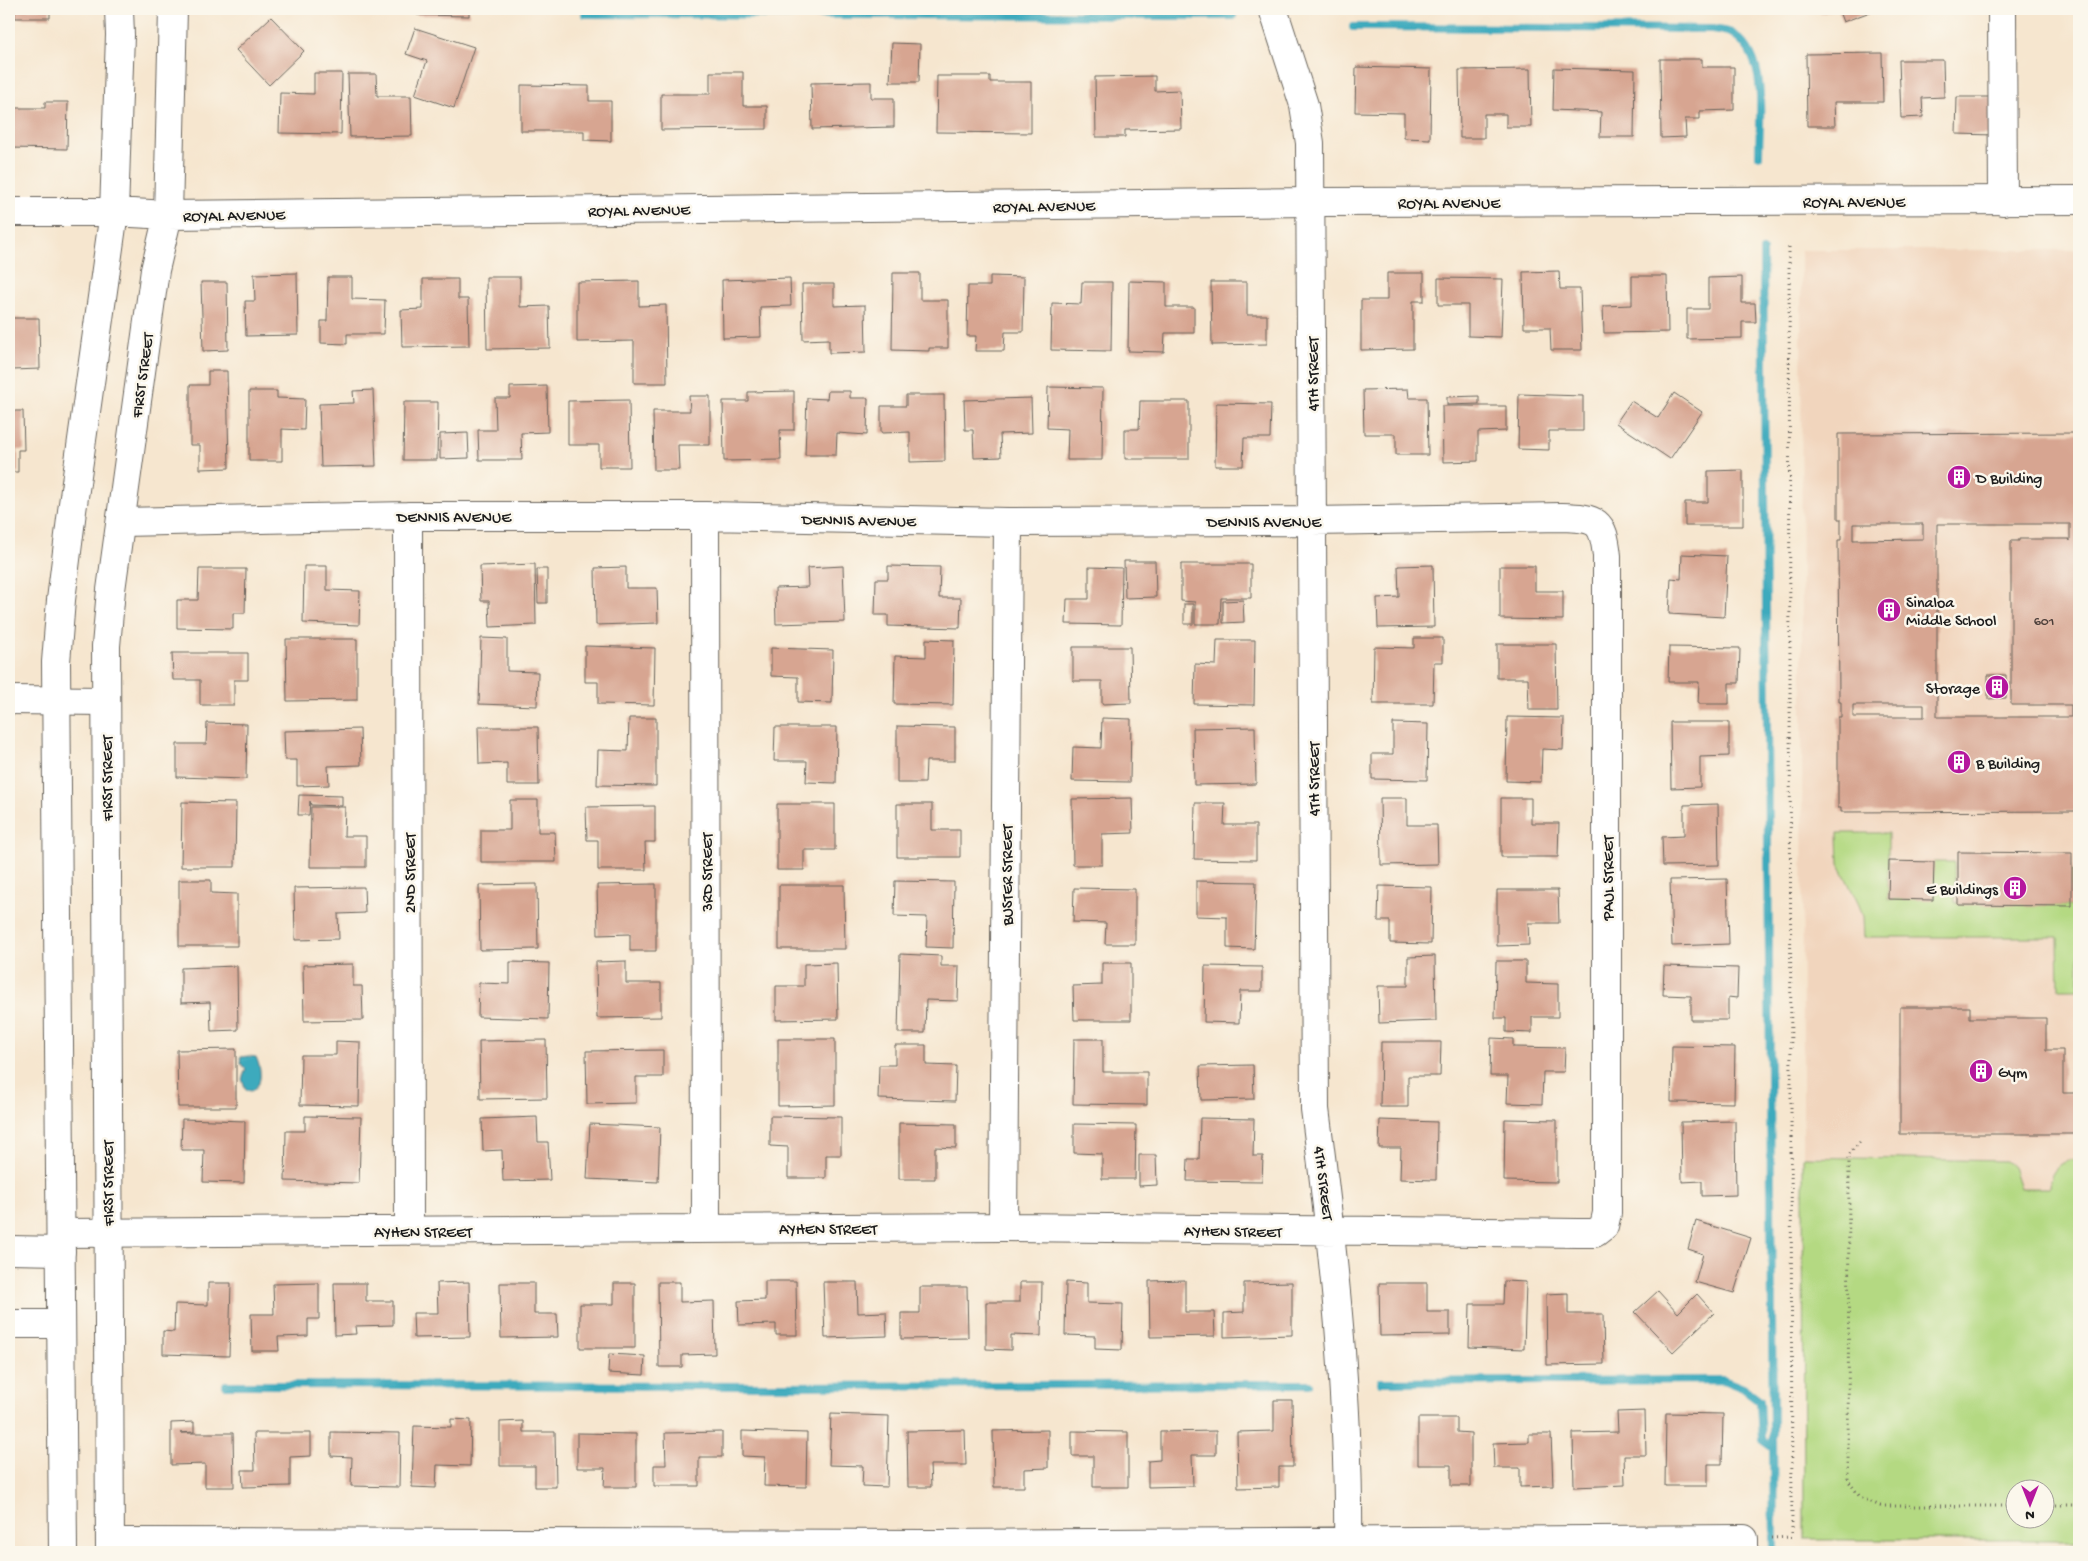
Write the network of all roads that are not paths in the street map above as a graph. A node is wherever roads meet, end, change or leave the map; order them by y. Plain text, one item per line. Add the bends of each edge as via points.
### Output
1 (119, 9) edge
2 (173, 9) edge
3 (1273, 9) edge
4 (2002, 9) edge
5 (2003, 200) junction
6 (2079, 200) edge
7 (1312, 202) junction
8 (9, 212) edge
9 (114, 212) junction
10 (168, 215) junction
11 (408, 516) junction
12 (705, 516) junction
13 (1312, 521) junction
14 (1595, 521) joint
15 (122, 522) junction
16 (1008, 522) junction
17 (9, 700) edge
18 (56, 700) junction
19 (106, 701) junction
20 (1003, 1227) junction
21 (706, 1229) junction
22 (409, 1231) junction
23 (1331, 1231) junction
24 (108, 1232) junction
25 (1595, 1232) joint
26 (61, 1242) junction
27 (9, 1250) edge
28 (9, 1324) edge
29 (61, 1324) junction
30 (1744, 1546) edge
31 (110, 1547) edge
32 (350, 1547) edge
33 (525, 1547) edge
34 (935, 1548) edge
35 (1348, 1548) edge
36 (63, 1552) edge

1 - 9 street
2 - 10 street, FIRST STREET
3 - 7 street, 4TH STREET via 1304,105 1310,143
4 - 5 street
5 - 6 street, ROYAL AVENUE
5 - 7 street, ROYAL AVENUE
7 - 10 street, ROYAL AVENUE
7 - 13 street, 4TH STREET
8 - 9 street, ROYAL AVENUE
9 - 10 street, ROYAL AVENUE
9 - 18 street via 61,600
10 - 15 street, FIRST STREET via 155,270
11 - 12 street, DENNIS AVENUE
11 - 15 street, DENNIS AVENUE
11 - 22 street, 2ND STREET
12 - 16 street, DENNIS AVENUE
12 - 21 street, 3RD STREET
13 - 14 street, DENNIS AVENUE via 1562,516
13 - 16 street, DENNIS AVENUE
13 - 23 street, 4TH STREET via 1315,1109
14 - 25 street, PAUL STREET via 1605,535 1607,556 1607,1213 1604,1226
15 - 19 street, FIRST STREET via 110,599
16 - 20 street, BUSTER STREET
17 - 18 street
18 - 19 street
18 - 26 street
19 - 24 street, FIRST STREET
20 - 21 street, AYHEN STREET
20 - 23 street, AYHEN STREET
21 - 22 street, AYHEN STREET
22 - 24 street, AYHEN STREET
23 - 25 street, AYHEN STREET
23 - 35 street, 4TH STREET via 1346,1414
24 - 26 street, AYHEN STREET
24 - 31 street, FIRST STREET
26 - 27 street, AYHEN STREET
26 - 29 street
28 - 29 street
29 - 36 street
30 - 35 street
31 - 32 street
32 - 33 street
33 - 34 street
34 - 35 street

